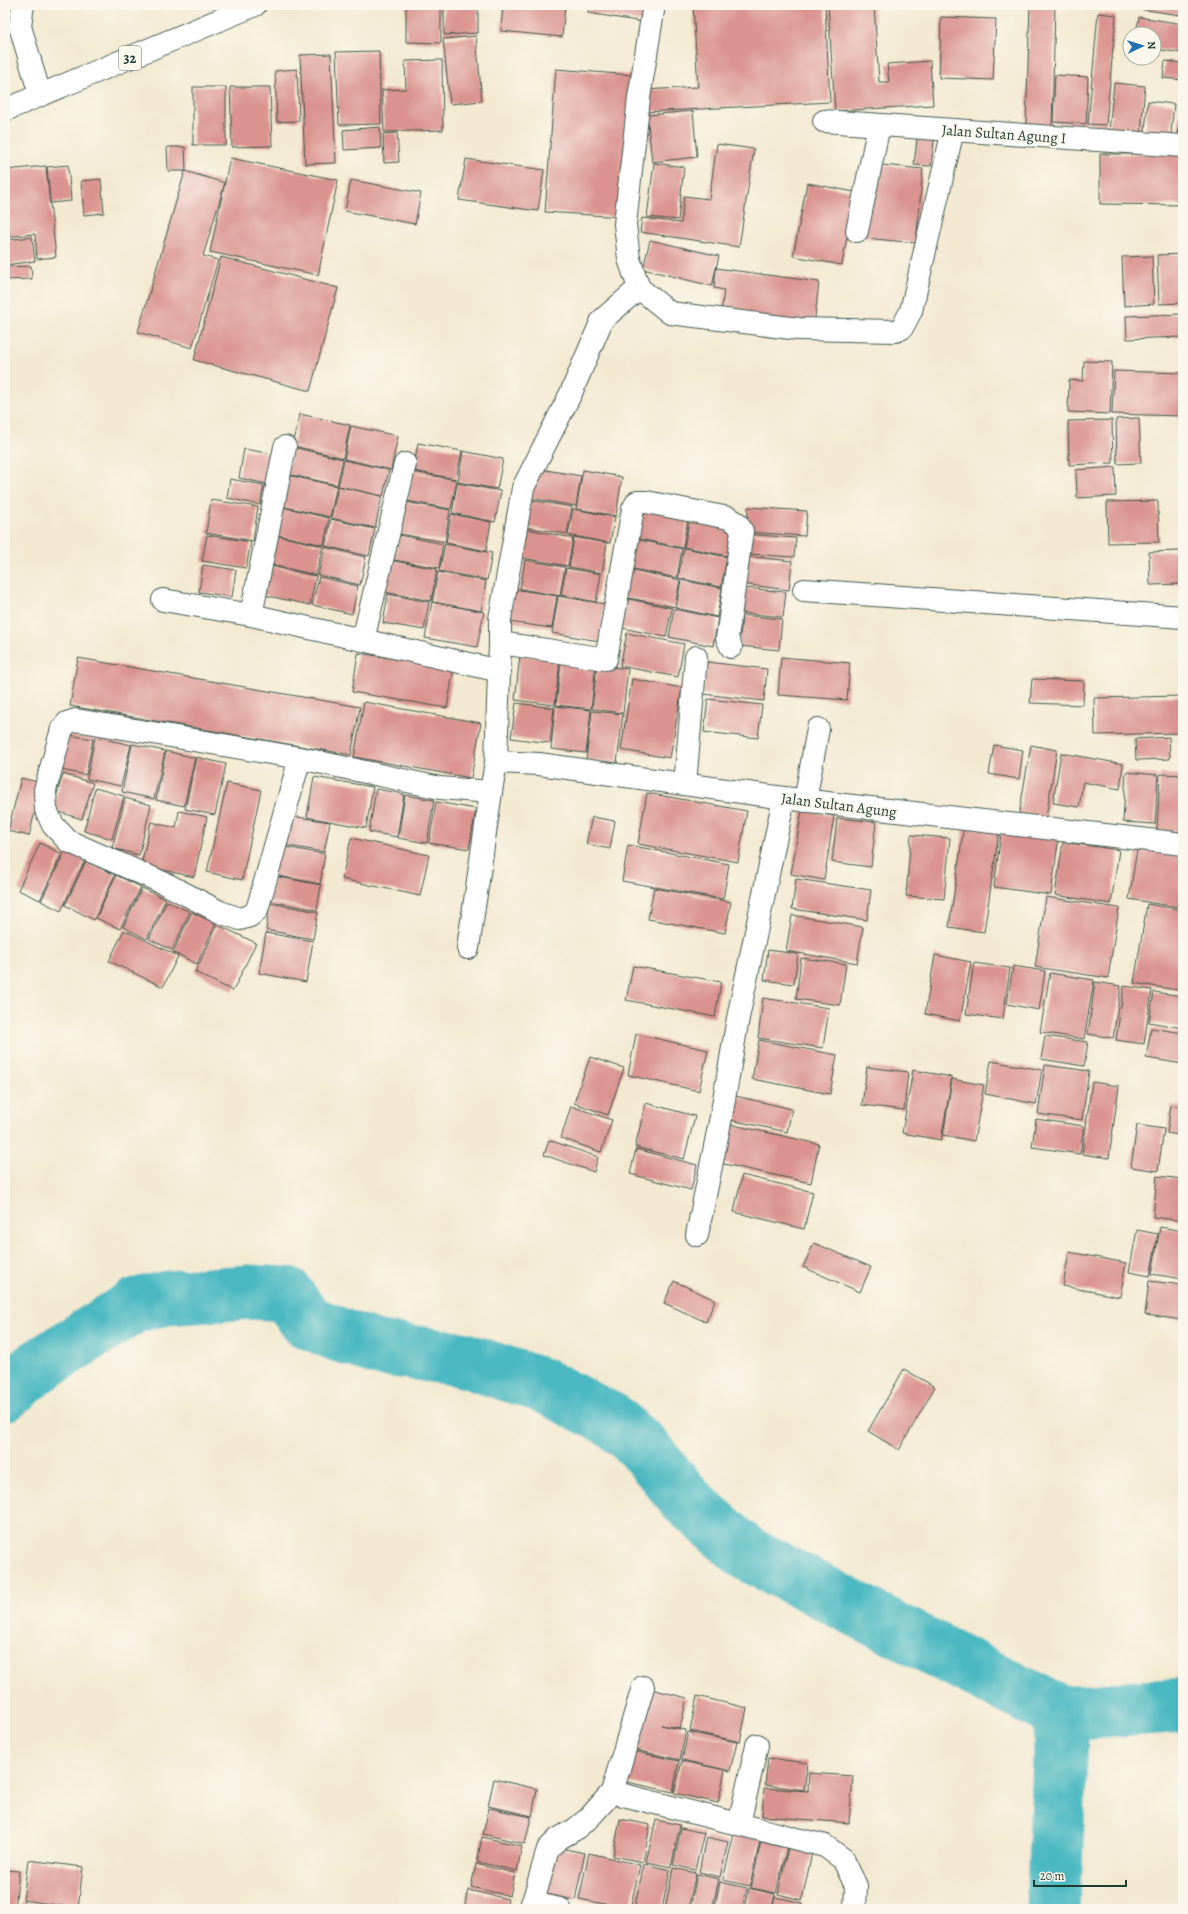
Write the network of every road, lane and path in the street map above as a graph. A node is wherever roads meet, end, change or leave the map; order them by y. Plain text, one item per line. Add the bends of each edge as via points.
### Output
1 (23, 5) edge
2 (256, 5) edge
3 (654, 5) edge
4 (231, 10) edge
5 (40, 95) junction
6 (5, 110) edge
7 (824, 121) dead end
8 (879, 125) junction
9 (953, 130) junction
10 (1183, 146) edge
11 (857, 231) dead end
12 (639, 288) junction
13 (286, 447) dead end
14 (405, 464) dead end
15 (804, 590) dead end
16 (163, 600) dead end
17 (251, 615) junction
18 (1183, 617) edge
19 (363, 640) junction
20 (500, 643) junction
21 (731, 647) dead end
22 (696, 657) dead end
23 (500, 671) junction
24 (818, 729) dead end
25 (300, 758) junction
26 (496, 762) junction
27 (685, 784) junction
28 (491, 792) junction
29 (794, 800) junction
30 (1183, 844) edge
31 (468, 948) dead end
32 (697, 1235) dead end
33 (643, 1687) dead end
34 (757, 1745) dead end
35 (612, 1792) junction
36 (739, 1824) junction
37 (532, 1906) edge
38 (560, 1909) edge
39 (855, 1909) edge

1 - 5 main road via 20,26
2 - 4 main road, 32
3 - 12 main road via 639,98 625,224 629,259
4 - 5 main road, 32
5 - 6 main road, 32
7 - 8 main road, Jalan Sultan Agung I
8 - 9 main road, Jalan Sultan Agung I
8 - 11 main road
9 - 10 main road, Jalan Sultan Agung I
9 - 12 main road via 911,311 902,328 896,331 799,329 670,313
12 - 20 main road via 602,320 571,393 523,488 500,619
13 - 17 main road
14 - 19 main road
15 - 18 main road
16 - 17 main road
17 - 19 main road
19 - 23 main road
20 - 21 main road via 606,659 633,509 637,502 646,502 729,518 742,531 727,638
20 - 23 main road
22 - 27 main road
23 - 26 main road
24 - 29 main road
25 - 25 main road via 76,720 67,723 62,729 46,790 46,810 53,825 68,841 240,919 250,916 257,910
25 - 28 main road via 440,788
26 - 27 main road, Jalan Sultan Agung via 539,764
26 - 28 main road
27 - 29 main road, Jalan Sultan Agung
28 - 31 main road
29 - 30 main road, Jalan Sultan Agung
29 - 32 main road via 738,1018
33 - 35 main road
34 - 36 main road
35 - 36 main road
35 - 37 main road via 589,1818 548,1849
36 - 39 main road via 825,1846 843,1859 856,1886
37 - 38 main road

